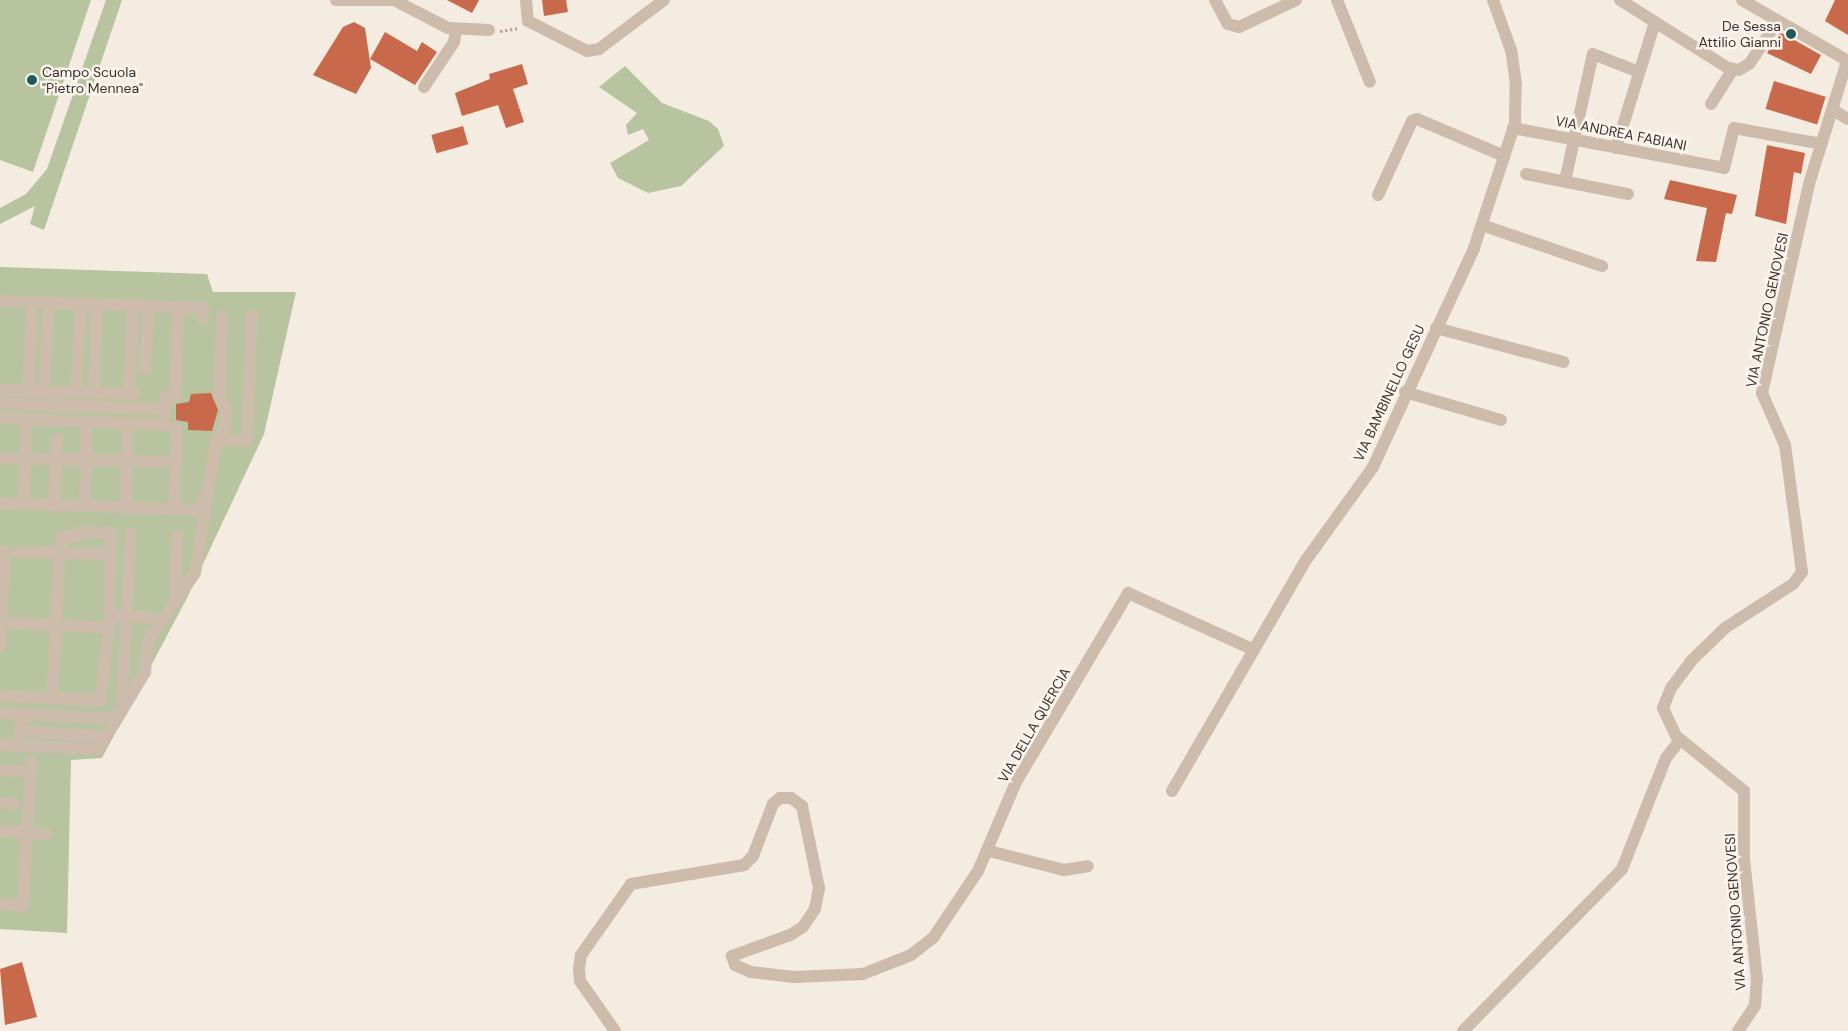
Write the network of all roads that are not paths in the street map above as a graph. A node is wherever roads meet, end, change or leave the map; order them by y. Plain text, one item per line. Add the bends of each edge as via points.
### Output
1 (336, 0) edge
2 (394, 0) edge
3 (526, 0) edge
4 (664, 0) edge
5 (1215, 0) edge
6 (1296, 0) edge
7 (1337, 0) edge
8 (1493, 0) edge
9 (1620, 0) edge
10 (1742, 0) edge
11 (1654, 22) junction
12 (1777, 22) junction
13 (456, 29) junction
14 (489, 30) road end
15 (1848, 61) edge
16 (1733, 69) junction
17 (1639, 72) junction
18 (1370, 82) dead end
19 (424, 87) dead end
20 (1711, 104) dead end
21 (1833, 110) junction
22 (1848, 119) edge
23 (1513, 128) junction
24 (1574, 140) junction
25 (1822, 144) junction
26 (1616, 148) junction
27 (1504, 156) junction
28 (1526, 174) dead end
29 (1565, 181) junction
30 (1628, 194) dead end
31 (1378, 195) dead end
32 (1482, 225) junction
33 (1602, 266) dead end
34 (0, 301) edge
35 (32, 302) junction
36 (50, 302) junction
37 (81, 303) junction
38 (97, 304) junction
39 (133, 305) junction
40 (149, 306) junction
41 (179, 306) junction
42 (252, 315) dead end
43 (222, 316) dead end
44 (203, 319) dead end
45 (1436, 328) junction
46 (1564, 362) dead end
47 (145, 369) dead end
48 (0, 390) edge
49 (28, 391) junction
50 (44, 391) junction
51 (76, 392) junction
52 (1405, 392) junction
53 (94, 393) junction
54 (111, 393) junction
55 (0, 403) edge
56 (112, 407) junction
57 (164, 410) junction
58 (0, 418) edge
59 (27, 419) junction
60 (1501, 420) dead end
61 (86, 422) junction
62 (128, 423) junction
63 (164, 425) junction
64 (57, 438) dead end
65 (216, 440) junction
66 (0, 458) edge
67 (26, 458) junction
68 (56, 459) junction
69 (85, 460) junction
70 (126, 461) junction
71 (176, 462) junction
72 (210, 474) junction
73 (0, 503) edge
74 (24, 504) junction
75 (54, 505) junction
76 (85, 506) junction
77 (125, 508) junction
78 (174, 510) junction
79 (89, 532) junction
80 (131, 533) dead end
81 (177, 536) dead end
82 (0, 551) edge
83 (18, 552) dead end
84 (60, 552) junction
85 (88, 553) junction
86 (111, 554) junction
87 (175, 603) junction
88 (126, 616) junction
89 (109, 622) junction
90 (161, 622) junction
91 (5, 623) edge
92 (56, 625) junction
93 (0, 647) edge
94 (1254, 650) junction
95 (0, 696) edge
96 (52, 697) junction
97 (122, 699) dead end
98 (0, 713) edge
99 (21, 714) junction
100 (117, 719) junction
101 (100, 736) dead end
102 (1680, 740) junction
103 (0, 745) edge
104 (0, 770) edge
105 (1172, 791) dead end
106 (0, 803) edge
107 (13, 804) dead end
108 (0, 831) edge
109 (28, 833) junction
110 (46, 834) dead end
111 (989, 851) junction
112 (1088, 866) dead end
113 (0, 904) edge
114 (615, 1031) edge
115 (1464, 1031) edge
116 (1738, 1031) edge

1 - 2 street
2 - 13 street
3 - 4 street via 528,21 593,51
5 - 6 street via 1228,24 1240,27
7 - 18 street
8 - 23 street, VIA BAMBINELLO GESU via 1511,50 1516,84
9 - 11 street
10 - 12 street
11 - 16 street
11 - 17 street
12 - 15 street
12 - 16 street via 1750,63
13 - 14 street
13 - 19 street via 454,42
15 - 21 street, VIA ANTONIO GENOVESI
16 - 20 street via 1718,99
17 - 24 street via 1593,54
17 - 26 street
21 - 22 street
21 - 25 street, VIA ANTONIO GENOVESI
23 - 24 street, VIA ANDREA FABIANI
23 - 27 street, VIA BAMBINELLO GESU
24 - 26 street, VIA ANDREA FABIANI
24 - 29 street
25 - 26 street, VIA ANDREA FABIANI via 1734,128 1724,168
25 - 102 street, VIA ANTONIO GENOVESI via 1762,393 1785,445 1802,572 1793,584 1725,628 1691,661 1671,688 1663,708
27 - 31 street via 1417,119 1412,121
27 - 32 street, VIA BAMBINELLO GESU
28 - 29 street
29 - 30 street
32 - 33 street
32 - 45 street, VIA BAMBINELLO GESU
34 - 35 street
35 - 36 street
35 - 49 street
36 - 37 street
36 - 50 street
37 - 38 street
37 - 51 street
38 - 39 street
38 - 53 street
39 - 40 street
39 - 54 street via 132,394
40 - 41 street
40 - 47 street
41 - 44 street via 202,308
41 - 57 street via 175,396 165,397
42 - 65 street via 247,440
43 - 65 street via 219,397 226,415 225,430
45 - 46 street
45 - 52 street, VIA BAMBINELLO GESU
48 - 49 street
49 - 50 street
50 - 51 street
51 - 53 street
52 - 60 street
52 - 94 street, VIA BAMBINELLO GESU via 1373,467 1306,560
53 - 54 street
54 - 56 street
55 - 56 street
56 - 57 street
57 - 63 street
58 - 59 street
59 - 61 street
59 - 67 street
61 - 62 street
61 - 69 street
62 - 63 street
62 - 70 street
63 - 71 street via 177,429
64 - 68 street
65 - 72 street
66 - 67 street
67 - 68 street
67 - 74 street
68 - 69 street
68 - 75 street
69 - 70 street
69 - 76 street
70 - 71 street
70 - 77 street
71 - 78 street
72 - 78 street via 200,510
72 - 87 street via 195,573
73 - 74 street
74 - 75 street
75 - 76 street
76 - 77 street
77 - 78 street
79 - 84 street via 62,537
79 - 85 street
79 - 86 street via 111,533
80 - 88 street
81 - 87 street
82 - 91 street via 5,551
83 - 84 street
84 - 85 street
84 - 92 street
85 - 86 street
86 - 89 street
87 - 90 street
88 - 89 street
88 - 90 street
88 - 97 street
89 - 92 street
89 - 96 street via 100,701
90 - 100 street via 147,642 145,672
91 - 92 street
91 - 93 street
92 - 96 street
94 - 105 street, VIA BAMBINELLO GESU
94 - 111 street, VIA DELLA QUERCIA via 1128,593 1016,782
95 - 96 street
98 - 99 street
99 - 100 street
99 - 101 street via 20,735
100 - 103 street via 99,749
102 - 115 street via 1666,758 1622,868
102 - 116 street, VIA ANTONIO GENOVESI via 1744,791 1744,859 1756,979 1755,1006
104 - 109 street via 31,766
106 - 107 street
108 - 109 street
109 - 110 street
109 - 113 street via 23,906
111 - 112 street via 1064,870
111 - 114 street, VIA DELLA QUERCIA via 933,938 911,955 863,974 794,978 751,972 735,965 732,956 803,927 815,909 820,888 802,806 791,798 780,798 773,804 753,856 744,865 644,880 631,884 621,897 581,955 579,969 580,981

